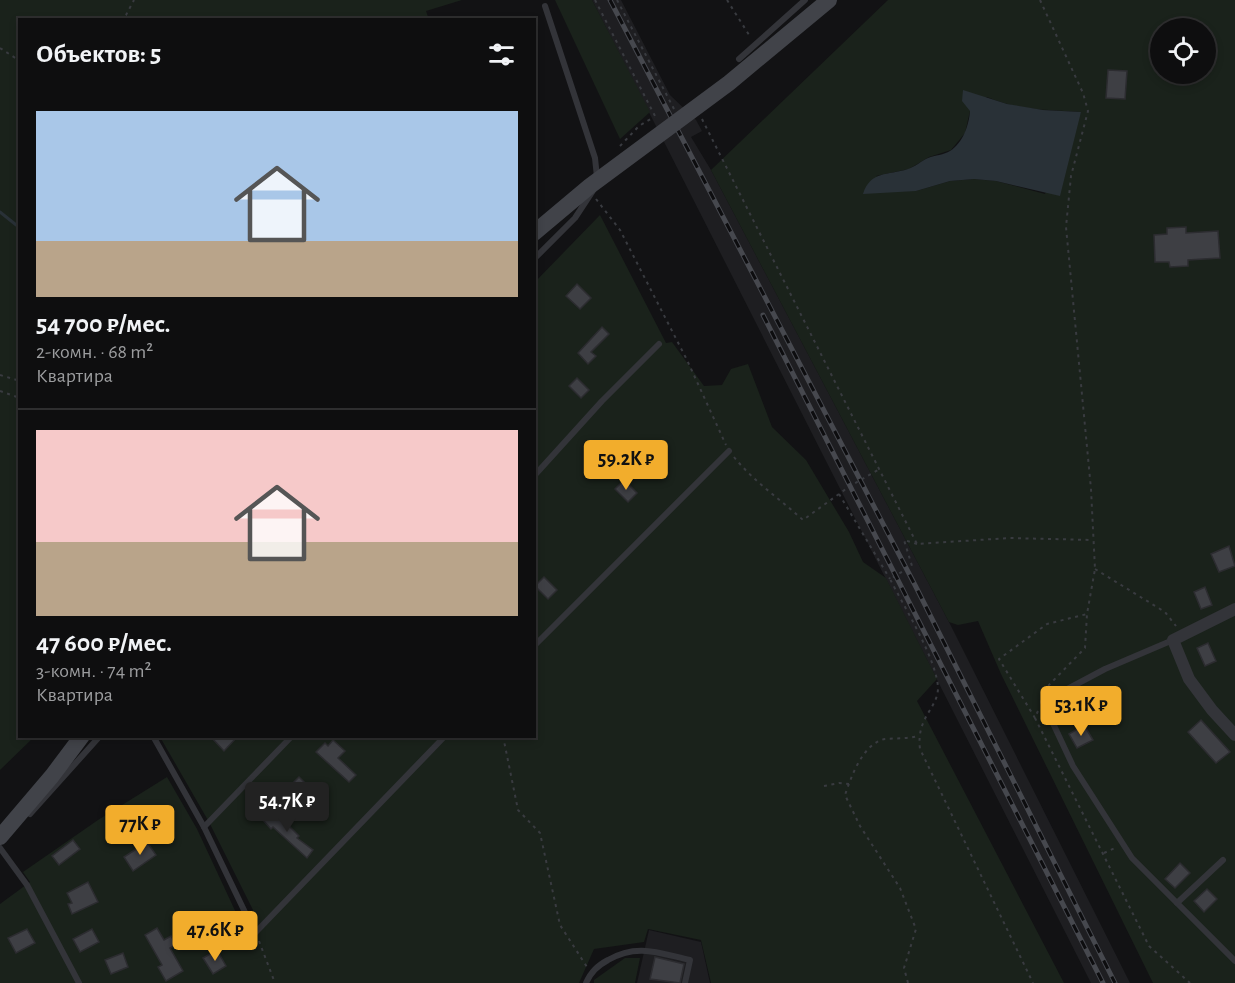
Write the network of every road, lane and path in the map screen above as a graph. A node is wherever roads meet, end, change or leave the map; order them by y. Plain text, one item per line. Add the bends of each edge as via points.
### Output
1 (134, 0) edge
2 (596, 0) edge
3 (617, 0) edge
4 (727, 0) edge
5 (805, 0) edge
6 (829, 0) edge
7 (1040, 0) edge
8 (544, 6) dead end
9 (122, 18) edge
10 (751, 38) dead end
11 (0, 48) edge
12 (18, 60) edge
13 (739, 60) dead end
14 (669, 101) dead end
15 (674, 110) dead end
16 (668, 113) dead end
17 (655, 116) junction
18 (661, 117) dead end
19 (702, 119) dead end
20 (639, 126) dead end
21 (592, 194) junction
22 (536, 230) edge
23 (536, 257) edge
24 (659, 344) dead end
25 (0, 375) edge
26 (18, 380) edge
27 (0, 391) edge
28 (18, 397) edge
29 (729, 451) junction
30 (878, 470) junction
31 (536, 474) edge
32 (839, 494) junction
33 (1092, 540) junction
34 (917, 544) junction
35 (890, 579) junction
36 (1235, 609) edge
37 (1088, 614) dead end
38 (1173, 640) junction
39 (536, 644) edge
40 (1035, 718) dead end
41 (1235, 735) edge
42 (918, 736) junction
43 (80, 738) edge
44 (98, 738) edge
45 (154, 738) edge
46 (290, 738) edge
47 (443, 738) edge
48 (503, 738) edge
49 (849, 784) junction
50 (824, 786) dead end
51 (204, 827) junction
52 (0, 837) edge
53 (1123, 844) junction
54 (0, 846) edge
55 (1103, 854) dead end
56 (1223, 860) dead end
57 (1177, 903) junction
58 (255, 933) junction
59 (1235, 961) edge
60 (590, 972) junction
61 (79, 983) edge
62 (275, 983) edge
63 (586, 983) edge
64 (685, 983) edge
65 (908, 983) edge
66 (1034, 983) edge

1 - 9 path
2 - 17 path
3 - 14 path
4 - 10 path
5 - 13 lane
6 - 22 street, bridge via 729,83
7 - 33 path via 1088,111 1071,176 1066,227 1091,489
8 - 21 lane via 595,158 597,179
11 - 12 path
15 - 16 path
17 - 18 path
17 - 20 path
19 - 30 path
21 - 23 lane via 575,218
21 - 29 path via 620,230
24 - 31 lane
25 - 26 path
27 - 28 path
29 - 32 path via 747,474 803,520
29 - 39 lane
30 - 32 path
30 - 34 path
32 - 35 path
33 - 34 path via 1009,538
33 - 38 path via 1095,569 1165,612 1177,630
34 - 35 path via 904,540 912,566
35 - 42 path via 933,666 938,689
36 - 38 street
37 - 40 path via 1047,624 999,659
38 - 41 street via 1189,679
38 - 53 lane via 1042,702 1073,766
42 - 49 path via 876,744 853,772
42 - 66 path via 920,749
43 - 52 street
44 - 54 lane
45 - 51 lane
46 - 51 lane
47 - 58 lane
48 - 60 path via 518,810 540,833 560,925
49 - 50 path
49 - 65 path via 845,795 900,888 916,929 904,968
51 - 58 lane
53 - 55 path
53 - 57 lane
54 - 61 lane via 27,885
56 - 57 lane
57 - 59 lane
58 - 62 path
60 - 63 lane
60 - 64 lane via 621,952 645,950 690,960

